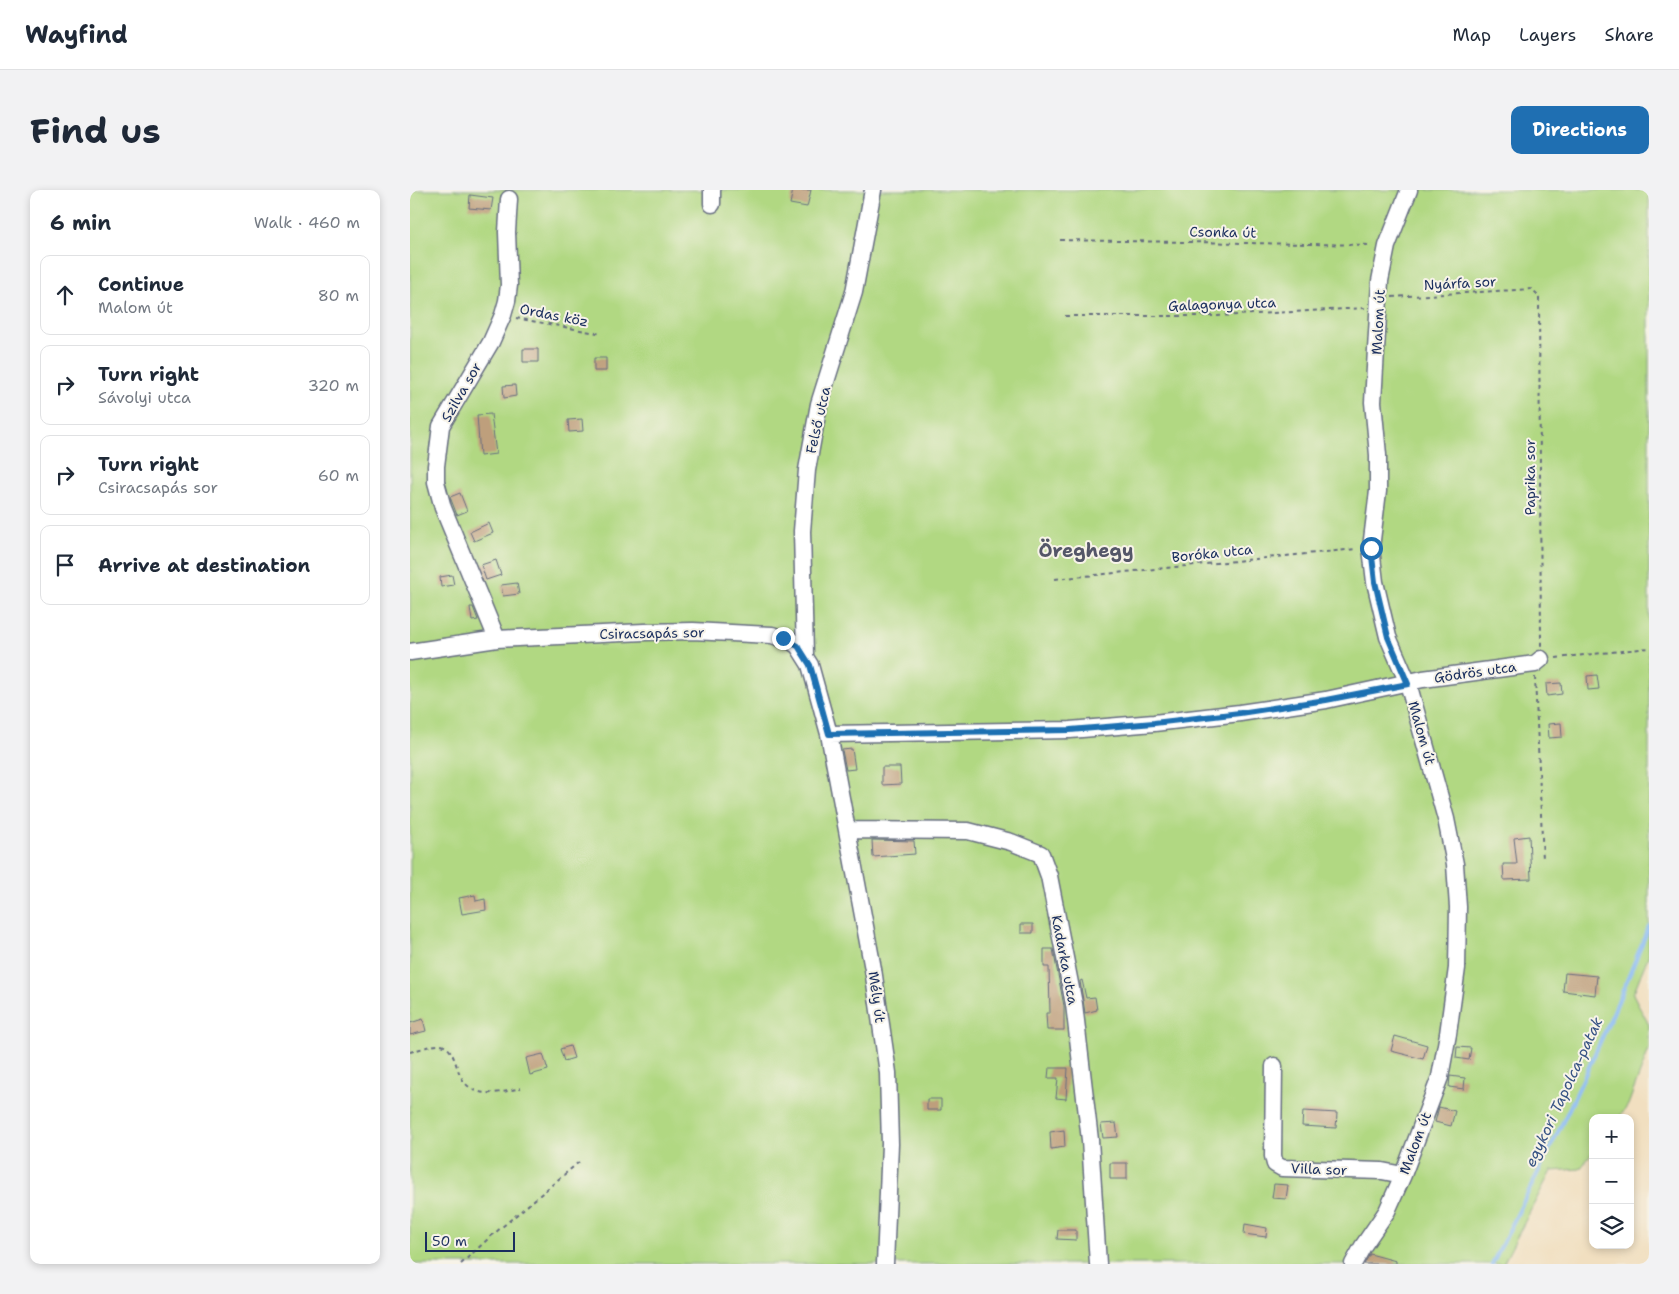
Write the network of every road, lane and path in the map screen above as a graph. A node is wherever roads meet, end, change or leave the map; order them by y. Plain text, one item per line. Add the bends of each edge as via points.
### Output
1 (873, 190) edge
2 (1409, 190) edge
3 (509, 199) dead end
4 (1060, 240) dead end
5 (1387, 246) junction
6 (1539, 296) joint
7 (1380, 302) junction
8 (502, 315) junction
9 (1065, 316) dead end
10 (602, 334) dead end
11 (1371, 548) junction
12 (1055, 579) dead end
13 (497, 639) junction
14 (1649, 648) edge
15 (410, 652) edge
16 (805, 655) junction
17 (1538, 661) junction
18 (1408, 684) junction
19 (829, 734) junction
20 (848, 830) junction
21 (1543, 860) dead end
22 (410, 1052) edge
23 (1274, 1066) dead end
24 (521, 1088) dead end
25 (579, 1162) dead end
26 (1403, 1174) junction
27 (460, 1264) edge
28 (885, 1264) edge
29 (1098, 1264) edge
30 (1353, 1264) edge

1 - 16 street, Felső utca via 854,292 819,404 806,470 802,531
2 - 5 street, Malom út
3 - 8 street, Szilva sor via 509,285
4 - 5 path, Csonka út
5 - 7 street, Malom út via 1380,281
6 - 7 path, Nyárfa sor via 1532,289
6 - 17 path, Paprika sor
7 - 9 path, Galagonya utca via 1218,316
7 - 11 street, Malom út via 1373,402 1378,491
8 - 10 path, Ordas köz
8 - 13 street, Szilva sor via 491,342 441,426 436,466 436,482 443,508
11 - 12 path, Boróka utca
11 - 18 street, Malom út via 1388,637
13 - 15 street, Csiracsapás sor
13 - 16 street, Csiracsapás sor via 673,631 772,635 791,641
14 - 17 path
16 - 19 street, Csiracsapás sor via 815,679
17 - 18 street, Gödrös utca
17 - 21 path, Paprika sor
18 - 19 street, Gödrös utca via 1240,713 1079,730
18 - 26 street, Malom út via 1446,819 1455,864 1458,907 1456,968 1440,1077
19 - 20 street, Mély út
20 - 28 street, Mély út via 888,1073 890,1144
20 - 29 street, Kadarka utca via 968,831 1041,854 1049,876 1074,1004 1090,1140
22 - 24 path via 443,1046 449,1050 467,1086 476,1092 489,1094
23 - 26 street, Villa sor via 1275,1164 1282,1168
25 - 27 path
26 - 30 street, Malom út via 1387,1211

